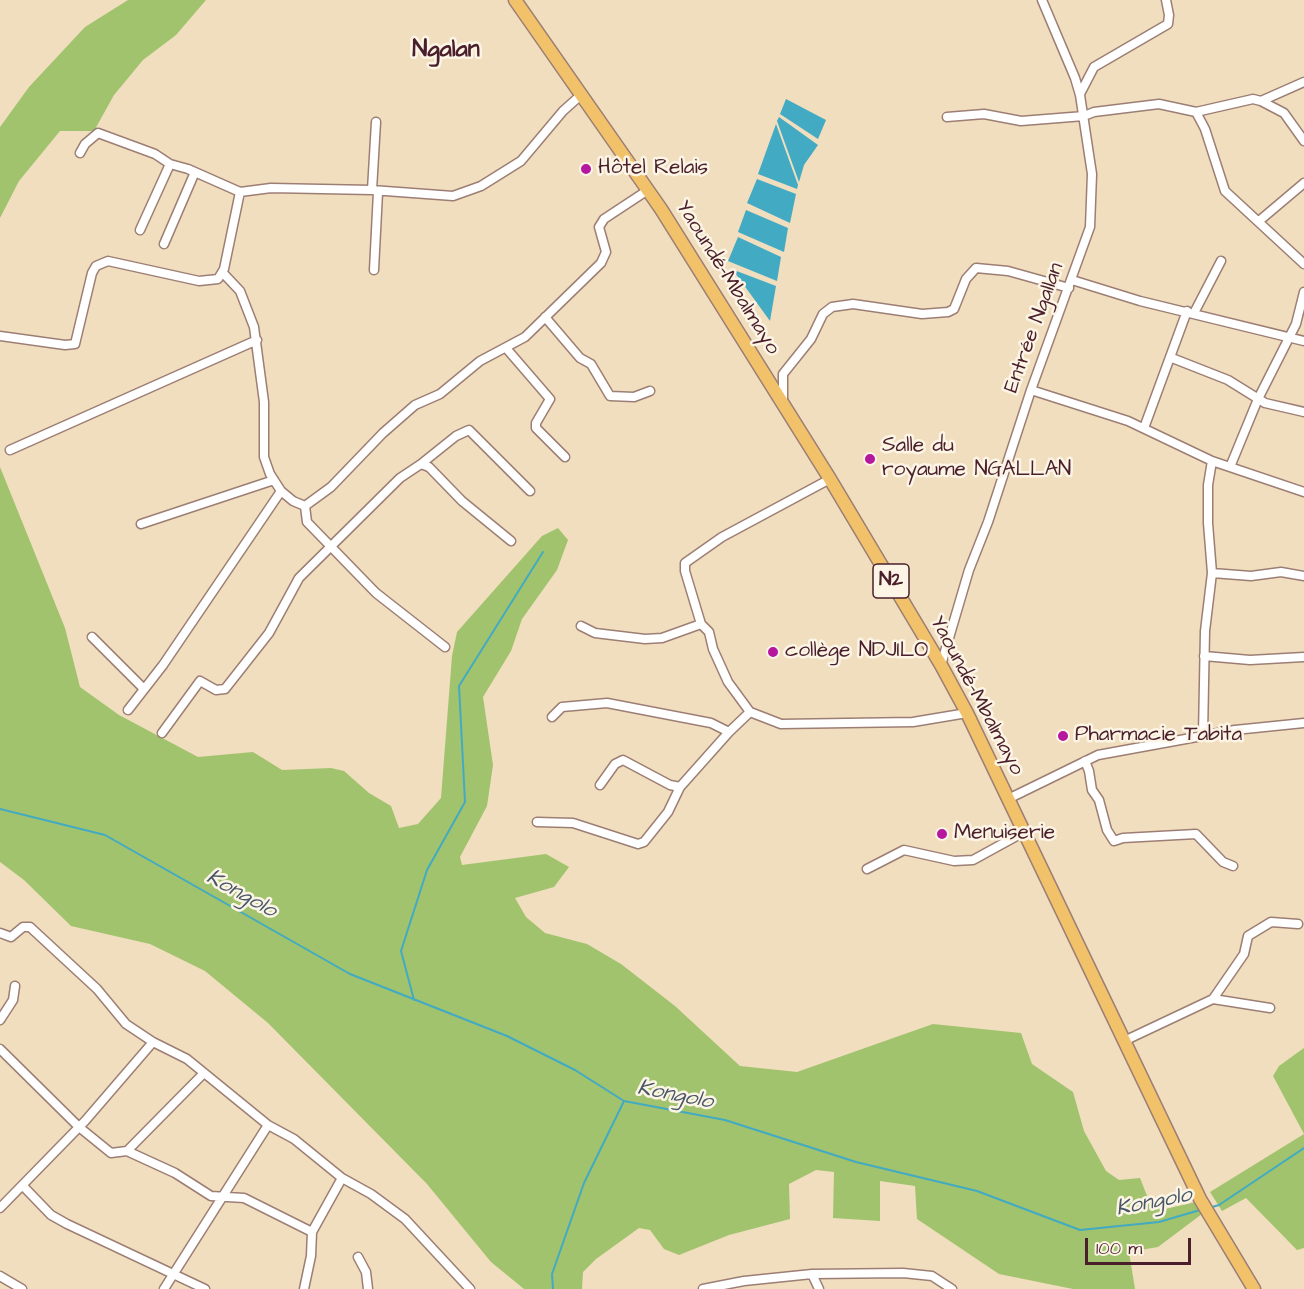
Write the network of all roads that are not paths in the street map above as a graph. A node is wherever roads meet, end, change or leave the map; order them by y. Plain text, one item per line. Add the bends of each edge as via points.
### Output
1 (515, 0) edge
2 (1042, 0) edge
3 (1166, 0) edge
4 (1304, 82) edge
5 (582, 94) junction
6 (1080, 95) junction
7 (1261, 101) junction
8 (1196, 112) junction
9 (1084, 116) junction
10 (947, 117) dead end
11 (376, 122) dead end
12 (1304, 141) edge
13 (80, 153) dead end
14 (170, 164) junction
15 (195, 172) junction
16 (1304, 183) edge
17 (648, 189) junction
18 (375, 191) junction
19 (240, 192) junction
20 (1259, 221) junction
21 (140, 230) dead end
22 (164, 244) dead end
23 (1221, 261) dead end
24 (1304, 264) edge
25 (374, 270) dead end
26 (223, 273) junction
27 (1070, 284) junction
28 (1304, 292) edge
29 (1191, 312) junction
30 (544, 317) junction
31 (0, 336) edge
32 (1288, 338) junction
33 (257, 340) junction
34 (1304, 341) edge
35 (506, 348) junction
36 (1172, 358) junction
37 (1032, 390) junction
38 (650, 391) dead end
39 (1258, 399) junction
40 (785, 409) junction
41 (1304, 412) edge
42 (1144, 428) junction
43 (10, 450) dead end
44 (565, 457) dead end
45 (1212, 461) junction
46 (421, 464) junction
47 (1230, 467) junction
48 (830, 479) junction
49 (274, 480) junction
50 (281, 491) junction
51 (530, 491) dead end
52 (1304, 492) edge
53 (305, 506) junction
54 (141, 524) dead end
55 (511, 541) dead end
56 (330, 546) junction
57 (1212, 573) junction
58 (1304, 576) edge
59 (701, 624) junction
60 (581, 626) dead end
61 (92, 637) dead end
62 (445, 647) dead end
63 (1204, 656) junction
64 (1304, 657) edge
65 (941, 664) junction
66 (144, 689) junction
67 (128, 710) dead end
68 (750, 712) junction
69 (967, 713) junction
70 (552, 717) dead end
71 (1304, 723) edge
72 (729, 732) junction
73 (162, 733) dead end
74 (1203, 735) junction
75 (1085, 761) junction
76 (600, 785) dead end
77 (680, 788) junction
78 (1008, 799) junction
79 (537, 822) dead end
80 (1024, 832) junction
81 (1233, 866) dead end
82 (867, 869) dead end
83 (1298, 924) dead end
84 (0, 933) edge
85 (15, 986) dead end
86 (1213, 999) junction
87 (1270, 1008) dead end
88 (0, 1020) edge
89 (1124, 1041) junction
90 (153, 1042) junction
91 (0, 1049) edge
92 (204, 1073) junction
93 (268, 1125) junction
94 (79, 1127) junction
95 (127, 1150) junction
96 (342, 1178) junction
97 (23, 1186) junction
98 (222, 1198) junction
99 (0, 1208) edge
100 (312, 1232) junction
101 (358, 1257) dead end
102 (812, 1274) junction
103 (0, 1275) edge
104 (172, 1275) junction
105 (22, 1289) edge
106 (164, 1289) edge
107 (205, 1289) edge
108 (304, 1289) edge
109 (368, 1289) edge
110 (470, 1289) edge
111 (703, 1289) edge
112 (819, 1289) edge
113 (952, 1289) edge
114 (1254, 1289) edge

1 - 5 highway, Yaoundé-Mbalmayo / N2
2 - 6 street, Entrée Ngallan
3 - 6 street via 1168,24 1094,67
4 - 7 street
5 - 17 highway, Yaoundé-Mbalmayo / N2
5 - 18 street via 521,161 481,186 453,196
6 - 9 street, Entrée Ngallan
7 - 8 street via 1253,99
7 - 12 street via 1284,113
8 - 9 street via 1159,104
8 - 20 street via 1225,191
9 - 10 street via 1022,122 984,114
9 - 27 street, Entrée Ngallan via 1092,174 1090,227
11 - 18 street
13 - 14 street via 98,133 155,154
14 - 15 street
14 - 21 street
15 - 19 street
15 - 22 street
16 - 20 street
17 - 30 street via 604,219 599,227 606,252 601,263
17 - 40 highway, Yaoundé-Mbalmayo / N2
18 - 19 street via 271,188
18 - 25 street
19 - 26 street
20 - 24 street
23 - 29 street
26 - 31 street via 218,279 199,281 108,261 96,266 92,273 75,344
26 - 33 street via 240,291
27 - 29 street
27 - 37 street, Entrée Ngallan
27 - 40 street via 976,268 966,279 954,309 941,314 853,304 832,307 823,314 811,339 783,374
28 - 32 street
29 - 32 street
29 - 36 street
30 - 35 street via 525,337
30 - 38 street via 580,358 591,364 610,396 634,397
32 - 34 street
32 - 39 street
33 - 43 street
33 - 49 street via 264,402 264,457
35 - 44 street via 550,399 536,428
35 - 53 street via 480,360 440,394 415,405 331,487
36 - 39 street via 1228,380
36 - 42 street
37 - 42 street
37 - 65 street, Entrée Ngallan via 956,607
39 - 41 street
39 - 47 street
40 - 48 highway, Yaoundé-Mbalmayo / N2
42 - 45 street
45 - 47 street
45 - 57 street via 1208,523
46 - 51 street via 469,430
46 - 55 street
46 - 56 street via 400,478
47 - 52 street
48 - 59 street via 688,559 685,571
48 - 65 highway, Yaoundé-Mbalmayo / N2
49 - 50 street
49 - 54 street
50 - 53 street
50 - 66 street
53 - 56 street via 307,522
56 - 62 street via 376,593
56 - 73 street via 299,578 269,633 225,688 216,690 200,681
57 - 58 street via 1251,576 1281,572
57 - 63 street
59 - 60 street via 662,638 645,639 594,633
59 - 68 street via 709,632 728,682
61 - 66 street
63 - 64 street via 1250,660
63 - 74 street
65 - 69 highway, Yaoundé-Mbalmayo / N2
66 - 67 street
68 - 69 street via 781,724 806,725 914,722
68 - 72 street
69 - 78 highway, Yaoundé-Mbalmayo / N2
70 - 72 street via 562,707 607,703 711,723
71 - 74 street
72 - 77 street
74 - 75 street
75 - 78 street
75 - 81 street via 1092,790 1114,841 1196,834 1223,862
76 - 77 street via 615,764 623,760
77 - 79 street via 655,830 638,844 573,823
78 - 80 highway, Yaoundé-Mbalmayo / N2
80 - 82 street via 974,860 954,861 904,850
80 - 89 highway, Yaoundé-Mbalmayo / N2
83 - 86 street via 1271,922 1248,936 1244,954
84 - 90 street via 11,937 23,927 30,927 97,989 126,1024
85 - 88 street via 14,1000
86 - 87 street
86 - 89 street
89 - 114 highway, Yaoundé-Mbalmayo / N2 via 1200,1198
90 - 92 street via 187,1059
90 - 94 street
91 - 94 street
92 - 93 street
92 - 95 street
93 - 96 street via 294,1139
93 - 98 street
94 - 95 street via 111,1153
94 - 97 street
95 - 98 street via 211,1196
96 - 100 street
96 - 110 street via 405,1219
97 - 99 street
97 - 104 street via 51,1215
98 - 100 street via 244,1198
98 - 104 street
100 - 108 street
101 - 109 street via 366,1272
102 - 111 street
102 - 112 street
102 - 113 street via 925,1274
103 - 105 street
104 - 106 street
104 - 107 street

